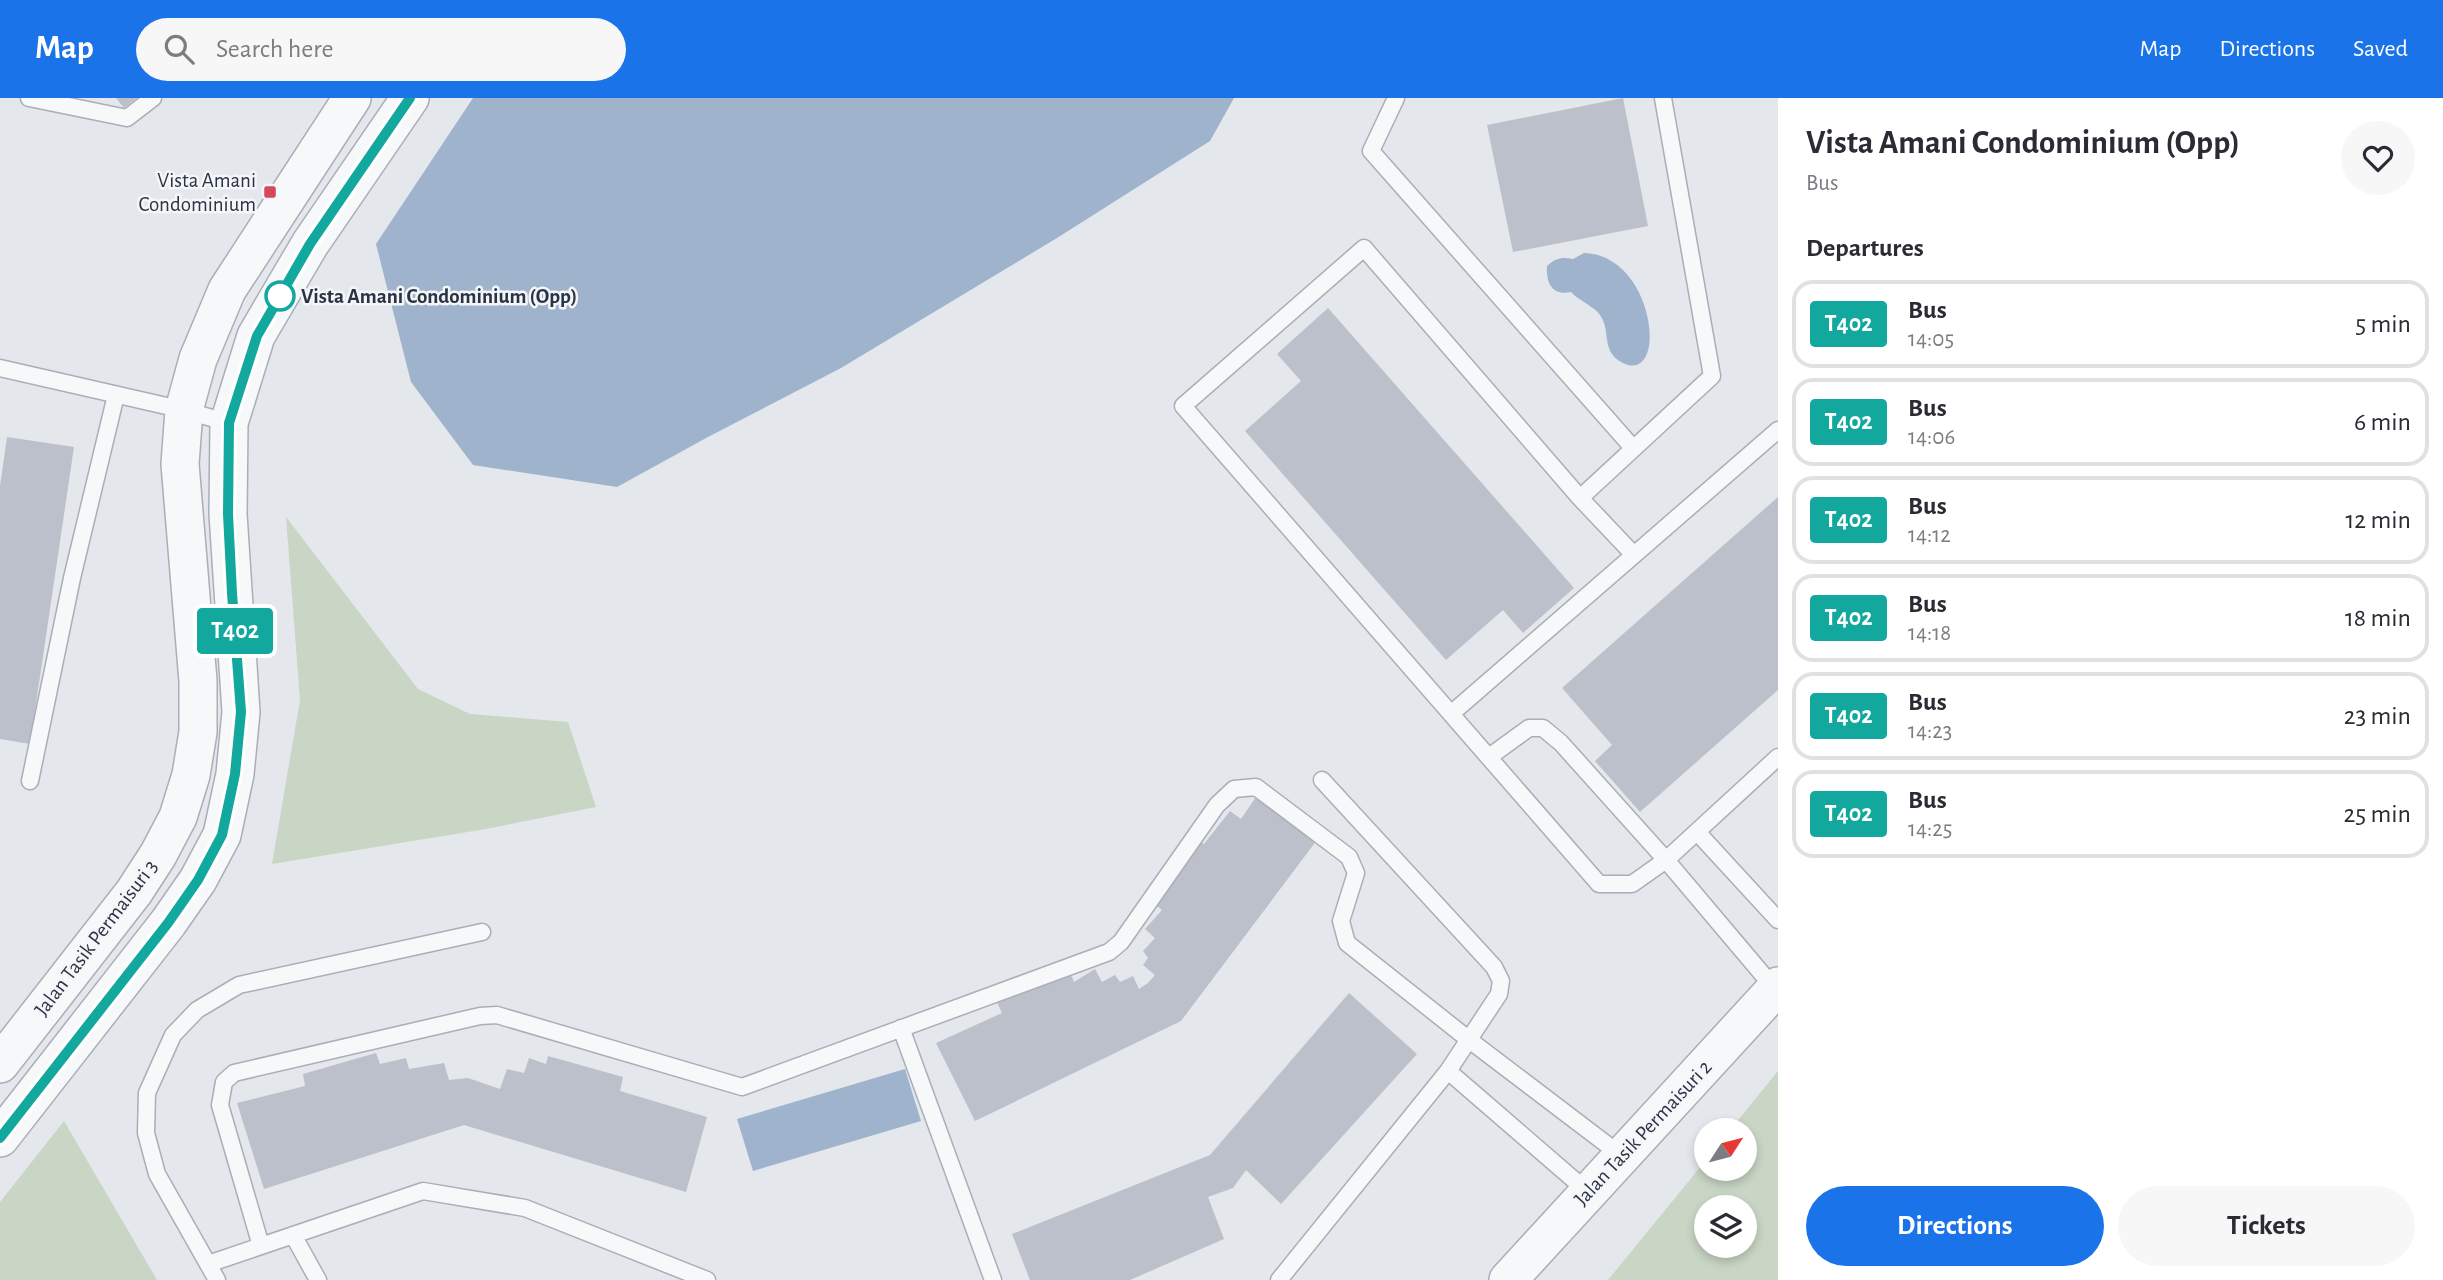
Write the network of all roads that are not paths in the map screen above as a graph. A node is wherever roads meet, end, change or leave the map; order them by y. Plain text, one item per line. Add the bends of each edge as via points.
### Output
1 (29, 98) edge
2 (153, 98) edge
3 (352, 98) edge
4 (410, 98) edge
5 (1396, 98) edge
6 (1663, 98) edge
7 (0, 368) edge
8 (116, 395) junction
9 (184, 410) junction
10 (229, 423) junction
11 (1778, 430) edge
12 (1633, 448) junction
13 (1580, 498) junction
14 (1634, 555) junction
15 (1452, 713) junction
16 (1489, 757) junction
17 (1778, 757) edge
18 (1322, 780) dead end
19 (30, 781) dead end
20 (1698, 833) junction
21 (1667, 860) junction
22 (1778, 920) edge
23 (482, 932) dead end
24 (1777, 987) edge
25 (901, 1028) junction
26 (1468, 1039) junction
27 (0, 1065) edge
28 (1448, 1071) junction
29 (0, 1138) edge
30 (1622, 1156) junction
31 (1588, 1192) junction
32 (293, 1235) junction
33 (261, 1246) junction
34 (208, 1264) junction
35 (217, 1280) edge
36 (318, 1280) edge
37 (707, 1280) edge
38 (993, 1280) edge
39 (1279, 1280) edge
40 (1508, 1280) edge

1 - 2 lane via 127,118
3 - 9 street, Jalan Tasik Permaisuri 3 via 227,290 198,359
4 - 10 street via 310,244 257,336
5 - 12 lane via 1371,151
6 - 12 lane via 1712,376
7 - 8 lane
8 - 9 lane
8 - 19 lane
9 - 10 lane
9 - 27 street, Jalan Tasik Permaisuri 3 via 180,464 198,681 198,732 191,775 178,817 134,892
10 - 29 street via 228,514 241,712 235,774 222,835 168,923
11 - 14 lane
12 - 13 lane
13 - 14 lane
13 - 15 lane via 1364,248 1183,406
14 - 15 lane
15 - 16 lane
16 - 21 lane via 1600,884 1632,884
16 - 21 lane via 1529,728 1543,728
17 - 20 lane
18 - 26 lane via 1494,967 1501,981 1499,994
20 - 21 lane
20 - 22 lane
21 - 24 lane
23 - 34 lane via 239,985 197,1010 173,1035 147,1093 146,1133 157,1174
24 - 30 street, Jalan Tasik Permaisuri 2
25 - 26 lane via 1109,952 1121,942 1217,805 1234,789 1256,787 1349,857 1356,873 1341,920 1347,943
25 - 33 lane via 742,1087 497,1015 234,1073 224,1082 220,1105
25 - 38 lane
26 - 28 lane
26 - 30 lane
28 - 31 lane
28 - 39 lane
30 - 31 street, Jalan Tasik Permaisuri 2
31 - 40 street, Jalan Tasik Permaisuri 2
32 - 33 lane
32 - 36 lane
32 - 37 lane via 423,1191 525,1208
33 - 34 lane
34 - 35 lane

